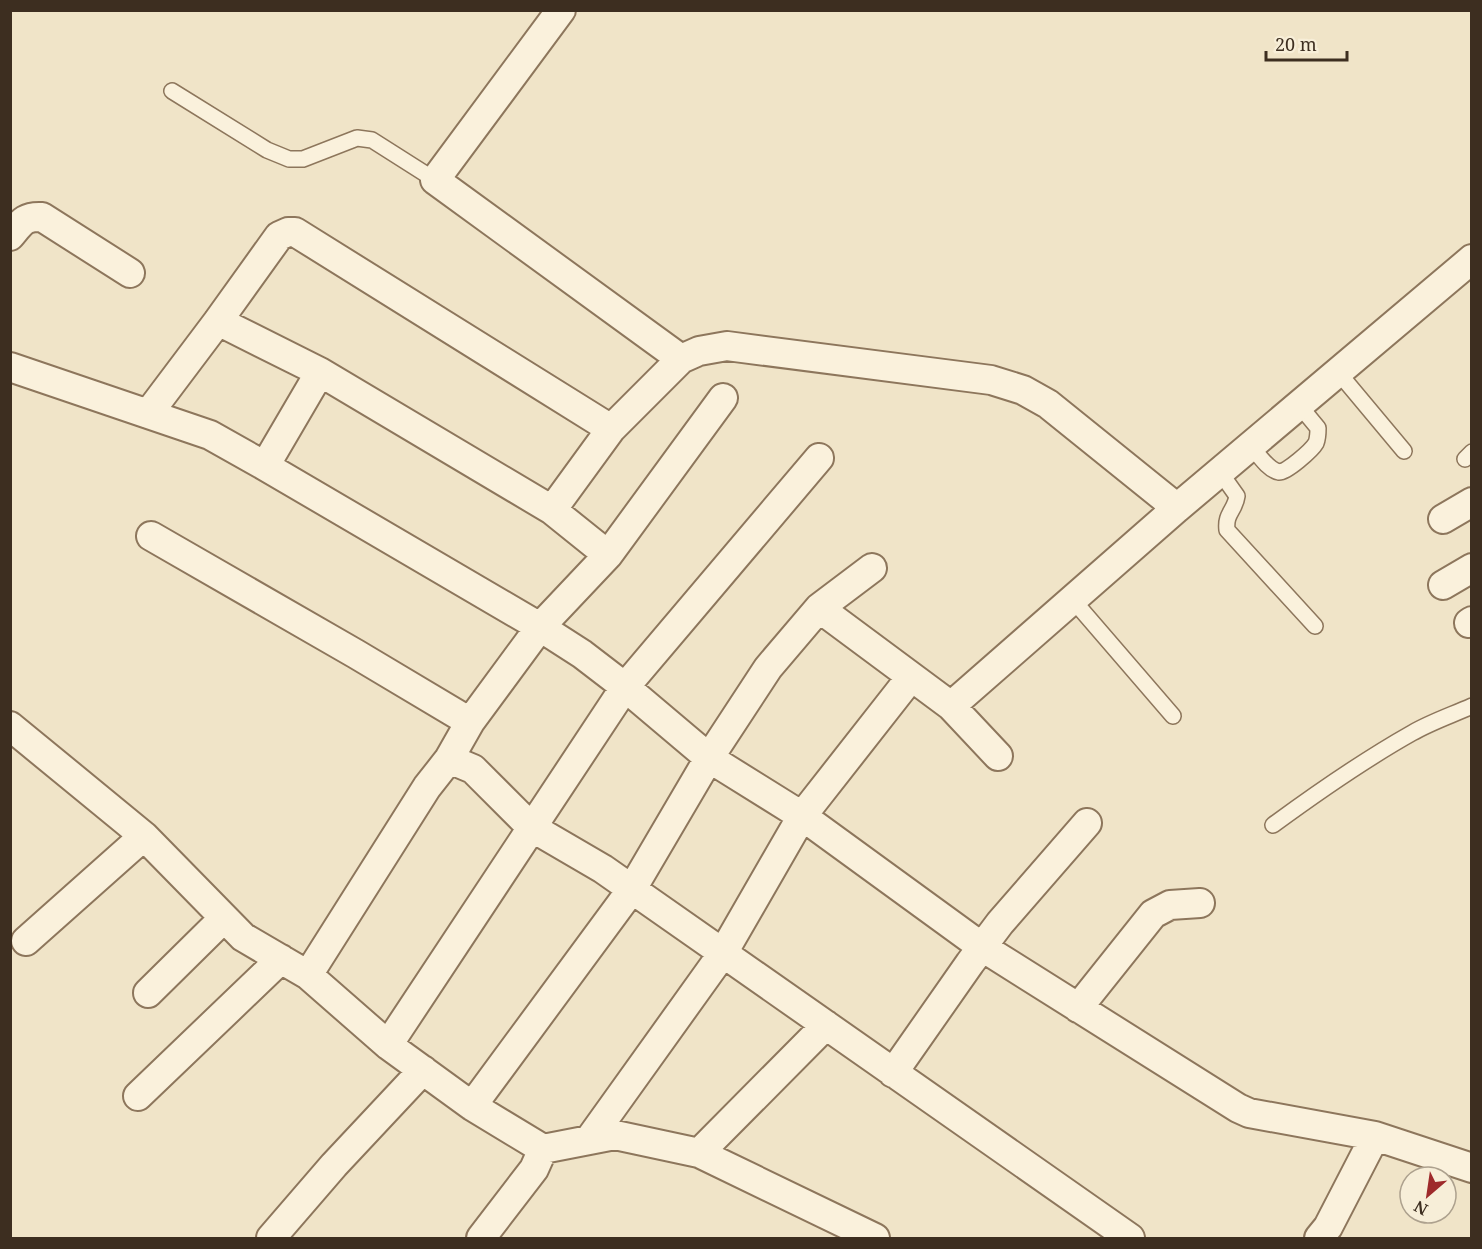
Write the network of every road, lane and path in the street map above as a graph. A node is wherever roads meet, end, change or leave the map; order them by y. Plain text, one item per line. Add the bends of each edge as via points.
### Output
1 (561, 10) edge
2 (172, 91) dead end
3 (435, 180) junction
4 (10, 236) edge
5 (1472, 259) edge
6 (130, 273) dead end
7 (218, 321) junction
8 (681, 359) junction
9 (10, 367) edge
10 (320, 372) junction
11 (1338, 372) junction
12 (723, 398) dead end
13 (1299, 405) junction
14 (148, 414) junction
15 (611, 429) junction
16 (1251, 446) junction
17 (1404, 450) dead end
18 (819, 458) dead end
19 (264, 466) junction
20 (1220, 472) junction
21 (1472, 502) edge
22 (1177, 508) junction
23 (552, 510) junction
24 (1443, 519) dead end
25 (151, 536) dead end
26 (608, 555) junction
27 (872, 568) dead end
28 (1472, 568) edge
29 (1443, 585) dead end
30 (1073, 600) junction
31 (819, 608) junction
32 (1315, 626) dead end
33 (540, 627) junction
34 (911, 677) junction
35 (625, 687) junction
36 (951, 706) junction
37 (1472, 706) edge
38 (1173, 716) dead end
39 (470, 722) junction
40 (10, 726) edge
41 (998, 756) dead end
42 (709, 758) junction
43 (449, 759) junction
44 (802, 816) junction
45 (1087, 823) dead end
46 (1273, 825) dead end
47 (531, 827) junction
48 (144, 836) junction
49 (632, 889) junction
50 (1200, 903) dead end
51 (224, 918) junction
52 (26, 941) dead end
53 (982, 947) junction
54 (723, 953) junction
55 (281, 959) junction
56 (308, 975) junction
57 (148, 993) dead end
58 (1078, 1008) junction
59 (826, 1025) junction
60 (388, 1045) junction
61 (423, 1070) junction
62 (893, 1073) junction
63 (138, 1096) dead end
64 (472, 1106) junction
65 (1375, 1136) junction
66 (589, 1140) junction
67 (543, 1149) junction
68 (699, 1153) junction
69 (1472, 1168) edge
70 (864, 1236) edge
71 (271, 1239) edge
72 (481, 1239) edge
73 (1130, 1239) edge
74 (1319, 1239) edge

1 - 3 street
2 - 3 lane via 267,150 289,159 303,159 357,138 372,140
3 - 8 street
4 - 6 street via 24,219 42,217
5 - 11 street
7 - 10 street
7 - 14 street
7 - 15 street via 279,236 295,232
8 - 15 street
8 - 22 street via 727,346 991,380 1023,390 1048,404
9 - 14 street
10 - 19 street
10 - 23 street
11 - 13 street
11 - 17 lane
12 - 26 street
13 - 16 street
13 - 16 lane via 1318,428 1317,438 1315,445 1286,471 1272,469
14 - 19 street via 210,435
15 - 23 street
16 - 20 street
18 - 35 street
19 - 33 street
20 - 22 street
20 - 32 lane via 1237,496 1226,521 1227,530
21 - 24 street
22 - 30 street
23 - 26 street
25 - 39 street
26 - 33 street
27 - 31 street
28 - 29 street
30 - 36 street
30 - 38 lane
31 - 34 street
31 - 42 street via 768,668
33 - 35 street
33 - 39 street
34 - 36 street
34 - 44 street
35 - 42 street
35 - 47 street
36 - 41 street
37 - 46 lane via 1415,731 1369,758
39 - 43 street
40 - 48 street
42 - 44 street
42 - 49 street
43 - 47 street via 473,770
43 - 56 street via 427,787
44 - 53 street
44 - 54 street
45 - 53 street
47 - 49 street
47 - 60 street
48 - 51 street
48 - 52 street
49 - 54 street
49 - 64 street
50 - 58 street via 1170,906 1153,914
51 - 55 street via 243,937
51 - 57 street
53 - 58 street
53 - 62 street
54 - 59 street
54 - 66 street
55 - 56 street
55 - 63 street
56 - 60 street
58 - 65 street via 1249,1113
59 - 62 street
59 - 68 street
60 - 61 street
61 - 64 street
61 - 71 street
62 - 73 street
64 - 67 street
65 - 69 street
65 - 74 street
66 - 67 street
66 - 68 street via 615,1135
67 - 72 street via 534,1169
68 - 70 street

